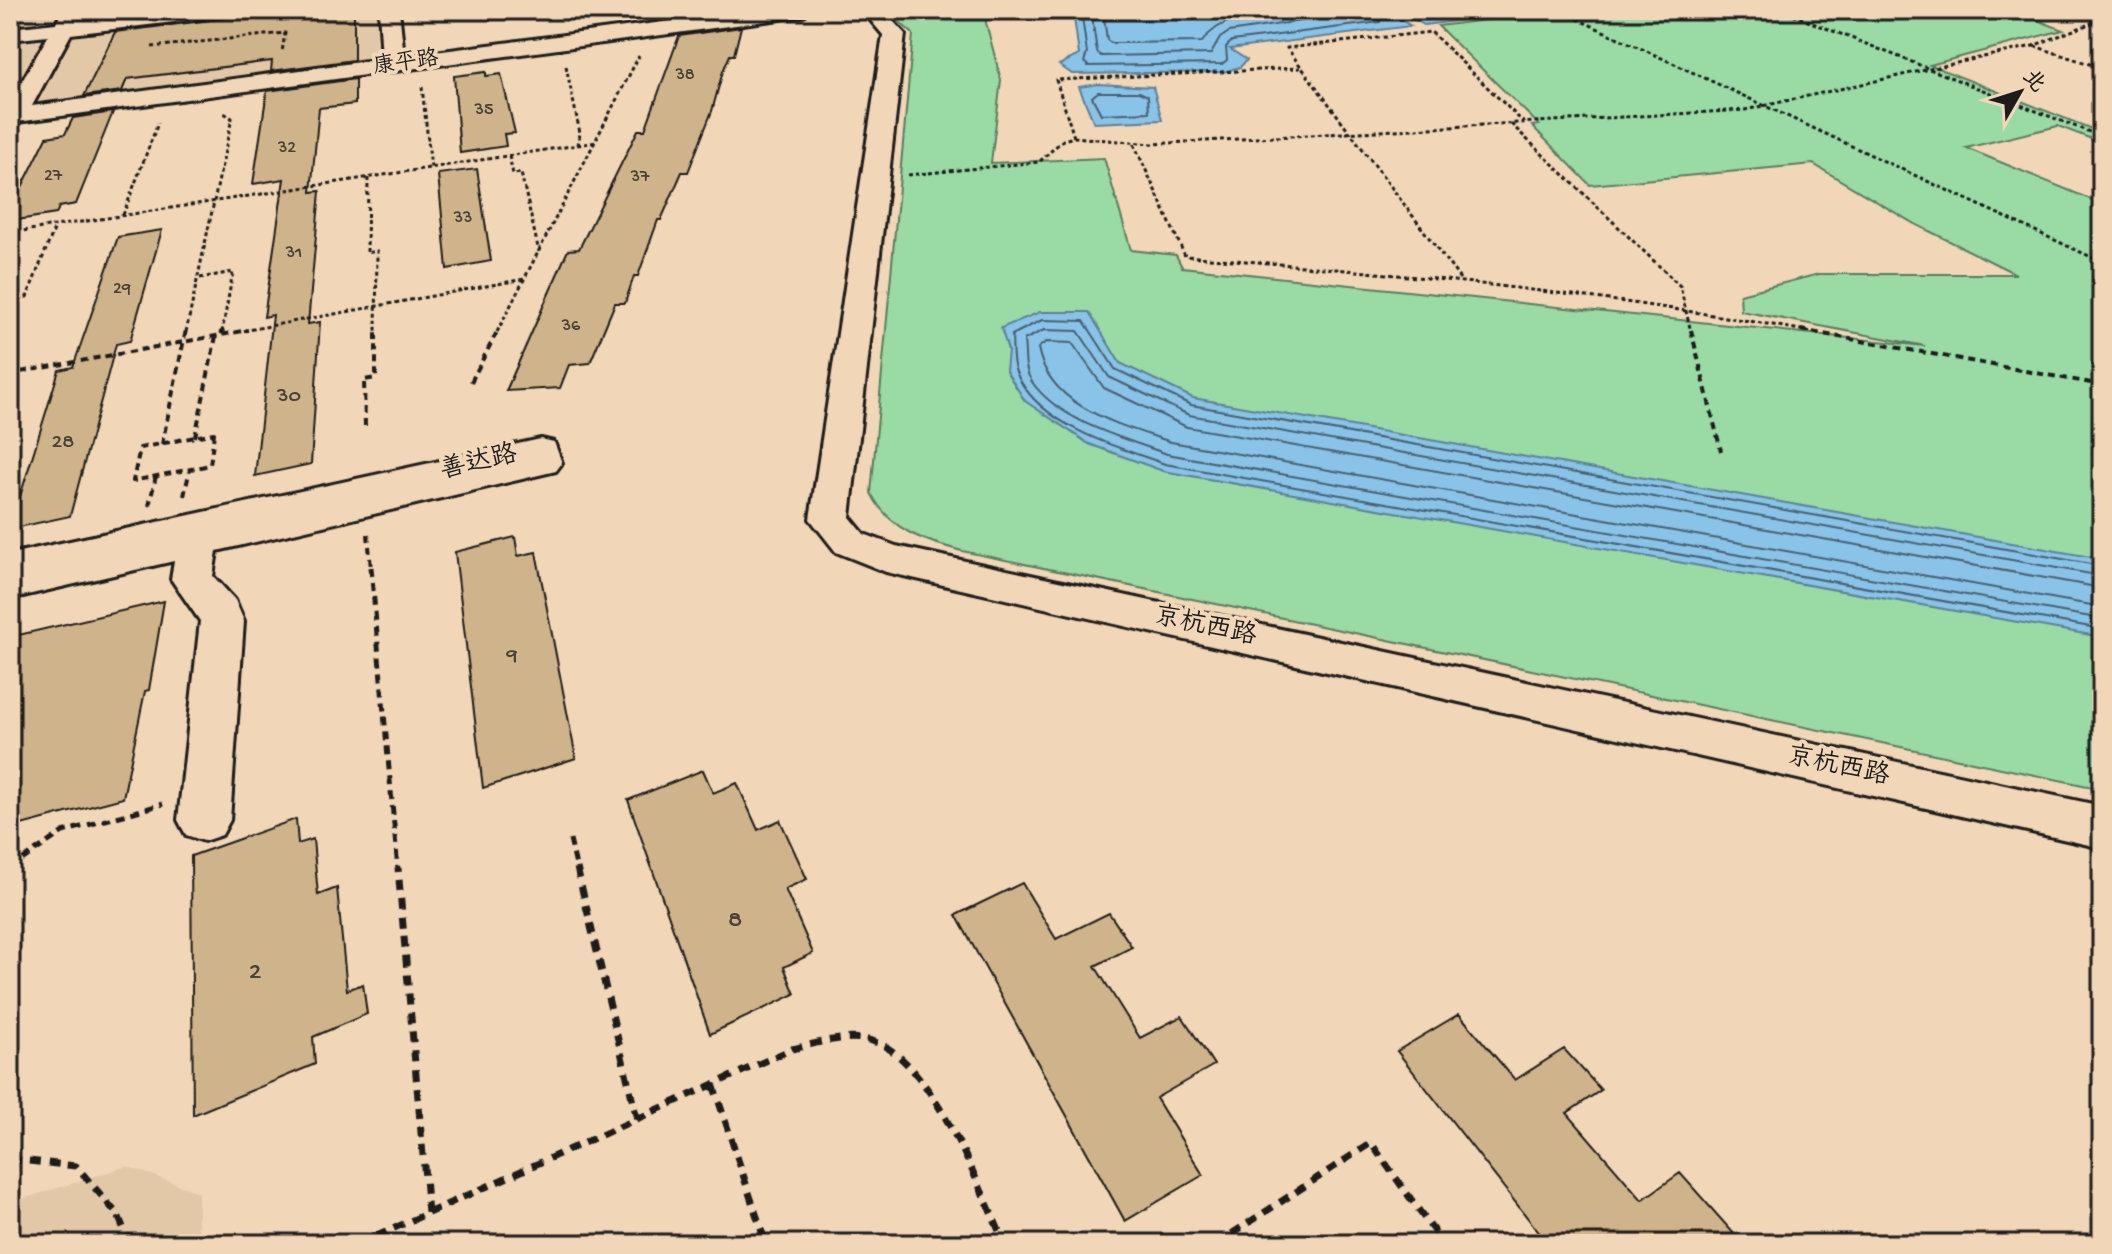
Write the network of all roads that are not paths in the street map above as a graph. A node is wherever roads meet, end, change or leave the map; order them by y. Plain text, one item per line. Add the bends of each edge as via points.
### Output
1 (225, 10) edge
2 (389, 10) edge
3 (679, 10) edge
4 (802, 10) edge
5 (872, 10) edge
6 (68, 19) edge
7 (526, 22) dead end
8 (596, 24) edge
9 (96, 26) edge
10 (10, 34) edge
11 (534, 47) junction
12 (280, 63) road end
13 (394, 66) junction
14 (56, 101) junction
15 (15, 106) edge
16 (199, 534) junction
17 (10, 568) edge
18 (10, 585) edge
19 (205, 806) road end
20 (2102, 827) edge

1 - 9 street
2 - 13 street
3 - 8 street
4 - 8 street, 康平路
5 - 20 street, 京杭西路 via 894,34 830,519 850,543 886,558
6 - 9 street
6 - 10 street
6 - 15 street
7 - 11 street
8 - 11 street, 康平路
11 - 13 street, 康平路
12 - 14 street
13 - 14 street, 康平路 via 168,95
14 - 15 street
16 - 16 street, 善达路 via 366,504 543,463 541,450
16 - 17 street, 善达路
16 - 18 street, 善达路
16 - 19 street via 194,585 220,611 222,621

